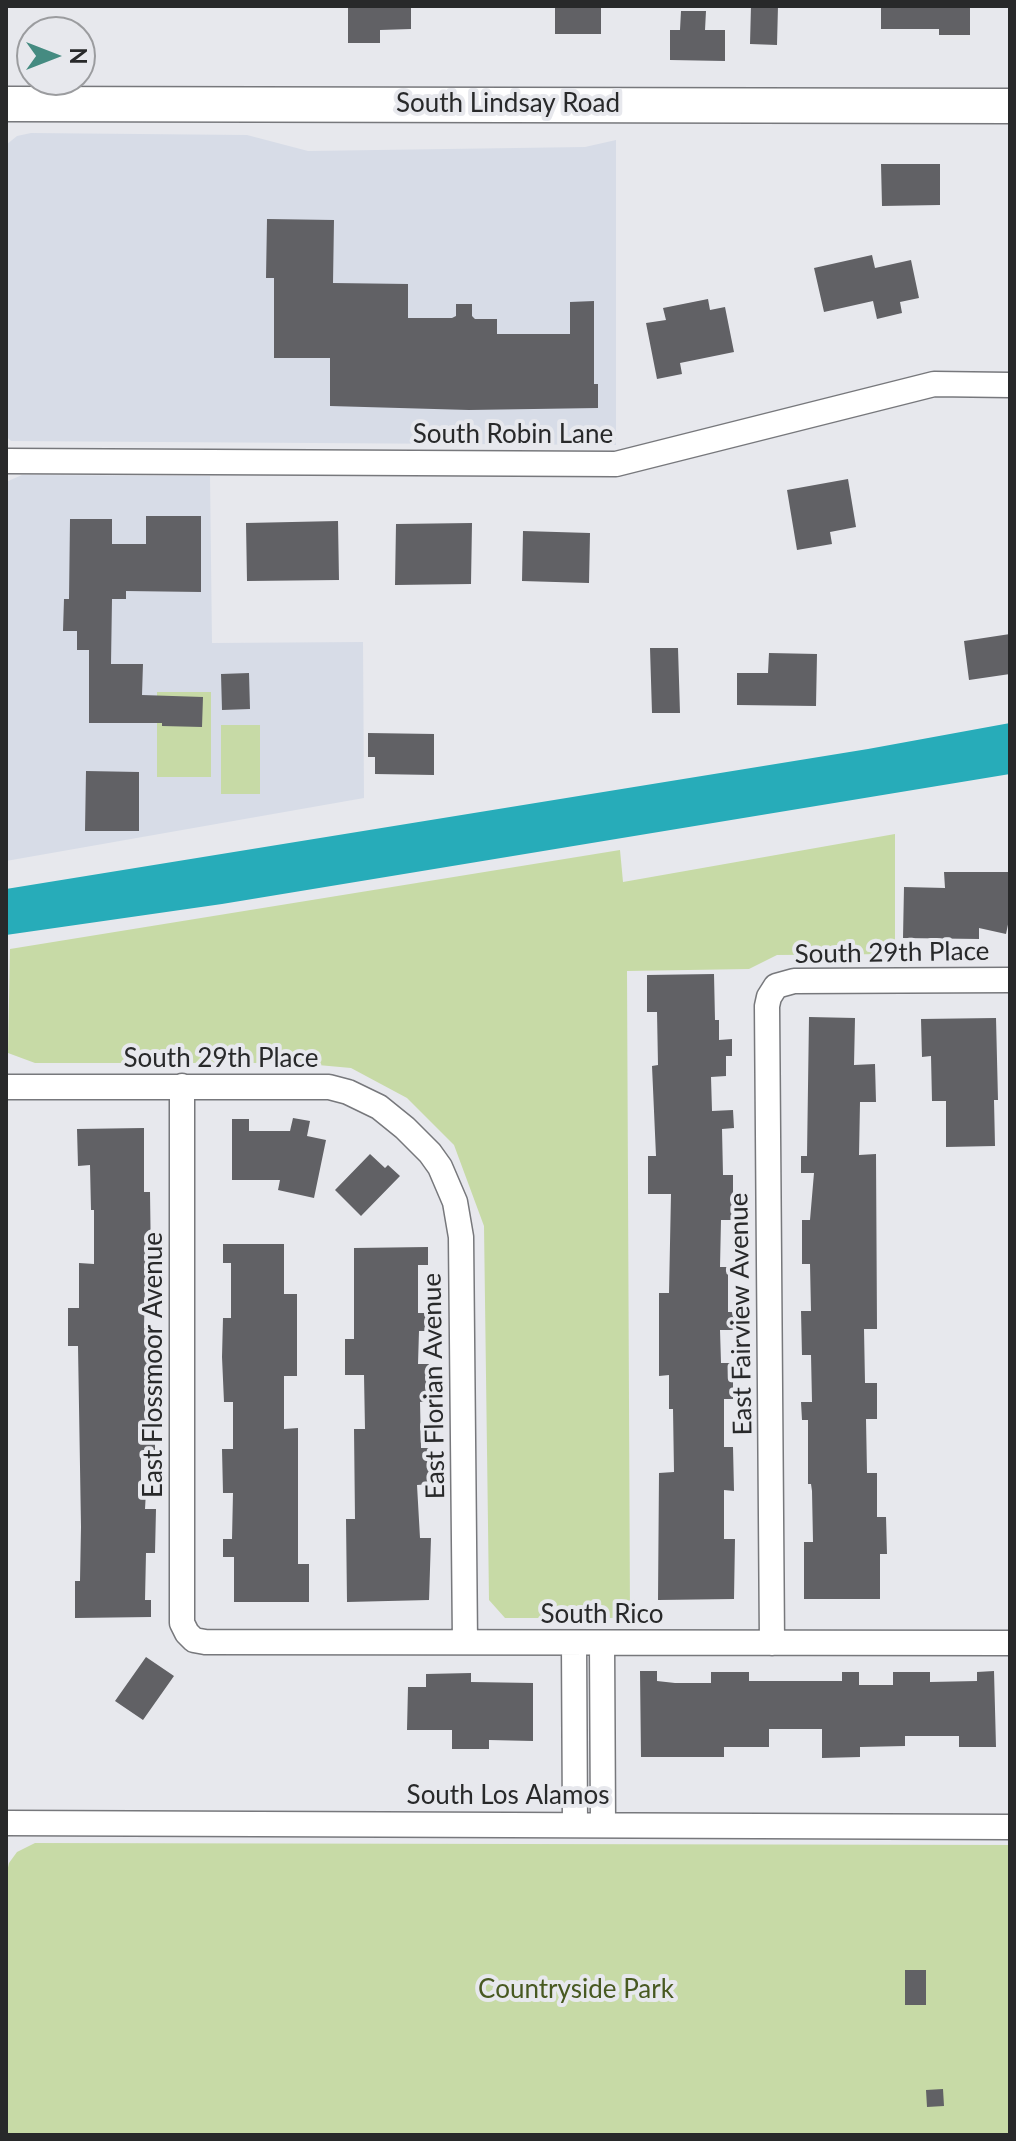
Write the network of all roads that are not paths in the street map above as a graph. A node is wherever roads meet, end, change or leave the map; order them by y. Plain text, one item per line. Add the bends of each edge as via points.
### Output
1 (6, 104) edge
2 (1010, 106) edge
3 (1010, 385) edge
4 (6, 461) edge
5 (1010, 980) edge
6 (776, 986) joint
7 (182, 1086) junction
8 (6, 1087) edge
9 (419, 1142) joint
10 (194, 1640) joint
11 (465, 1642) junction
12 (574, 1643) junction
13 (772, 1643) junction
14 (1010, 1643) edge
15 (602, 1644) junction
16 (6, 1823) edge
17 (575, 1824) junction
18 (603, 1824) junction
19 (1010, 1827) edge

1 - 2 main road, South Lindsay Road
3 - 4 street, South Robin Lane via 934,384 616,464
5 - 6 street, South 29th Place via 794,981
6 - 13 street, East Fairview Avenue via 767,1006
7 - 8 street, South 29th Place
7 - 9 street, South 29th Place via 329,1087 379,1107
7 - 10 street, East Flossmoor Avenue via 182,1623
9 - 11 street, East Florian Avenue via 444,1175 460,1228
10 - 11 street, South Rico
11 - 12 street, South Rico
12 - 15 street, South Rico
12 - 17 street
13 - 14 street, South Rico
13 - 15 street, South Rico
15 - 18 street
16 - 17 street, South Los Alamos
17 - 18 street, South Los Alamos
18 - 19 street, South Los Alamos

